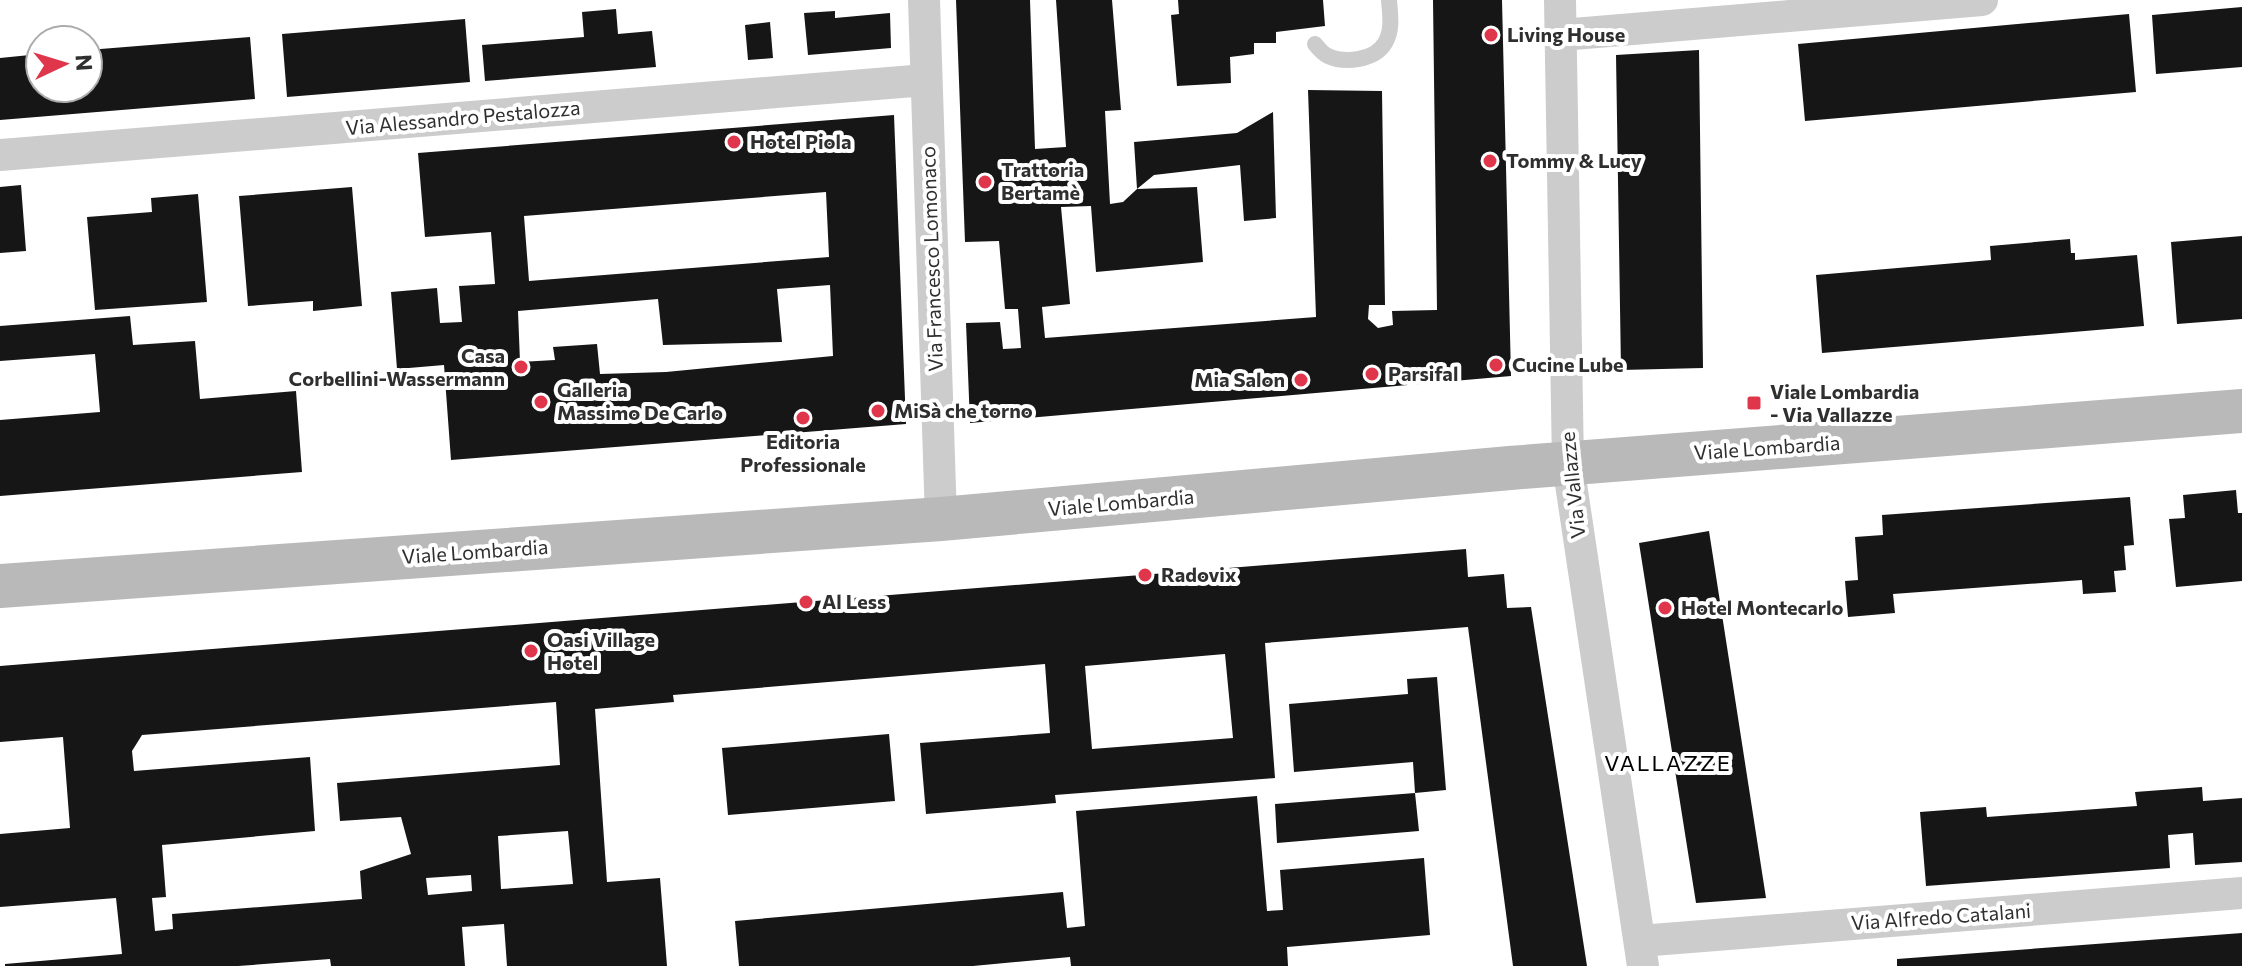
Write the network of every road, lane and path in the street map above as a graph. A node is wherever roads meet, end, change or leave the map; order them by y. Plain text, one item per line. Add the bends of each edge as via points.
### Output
1 (924, 0) edge
2 (1389, 0) edge
3 (1560, 0) edge
4 (1982, 0) edge
5 (1561, 35) junction
6 (1315, 44) dead end
7 (926, 80) junction
8 (0, 155) edge
9 (2242, 411) edge
10 (1568, 464) junction
11 (941, 519) junction
12 (0, 586) edge
13 (2242, 893) edge
14 (1641, 954) edge

1 - 7 street, Via Francesco Lomonaco
2 - 6 lane via 1387,41 1378,52 1338,60
3 - 5 street, Via Vallazze
4 - 5 street
5 - 10 street, Via Vallazze
7 - 8 street, Via Alessandro Pestalozza
7 - 11 street, Via Francesco Lomonaco
9 - 10 street, Viale Lombardia
10 - 11 street, Viale Lombardia
10 - 14 street, Via Vallazze
11 - 12 street, Viale Lombardia
13 - 14 street, Via Alfredo Catalani

